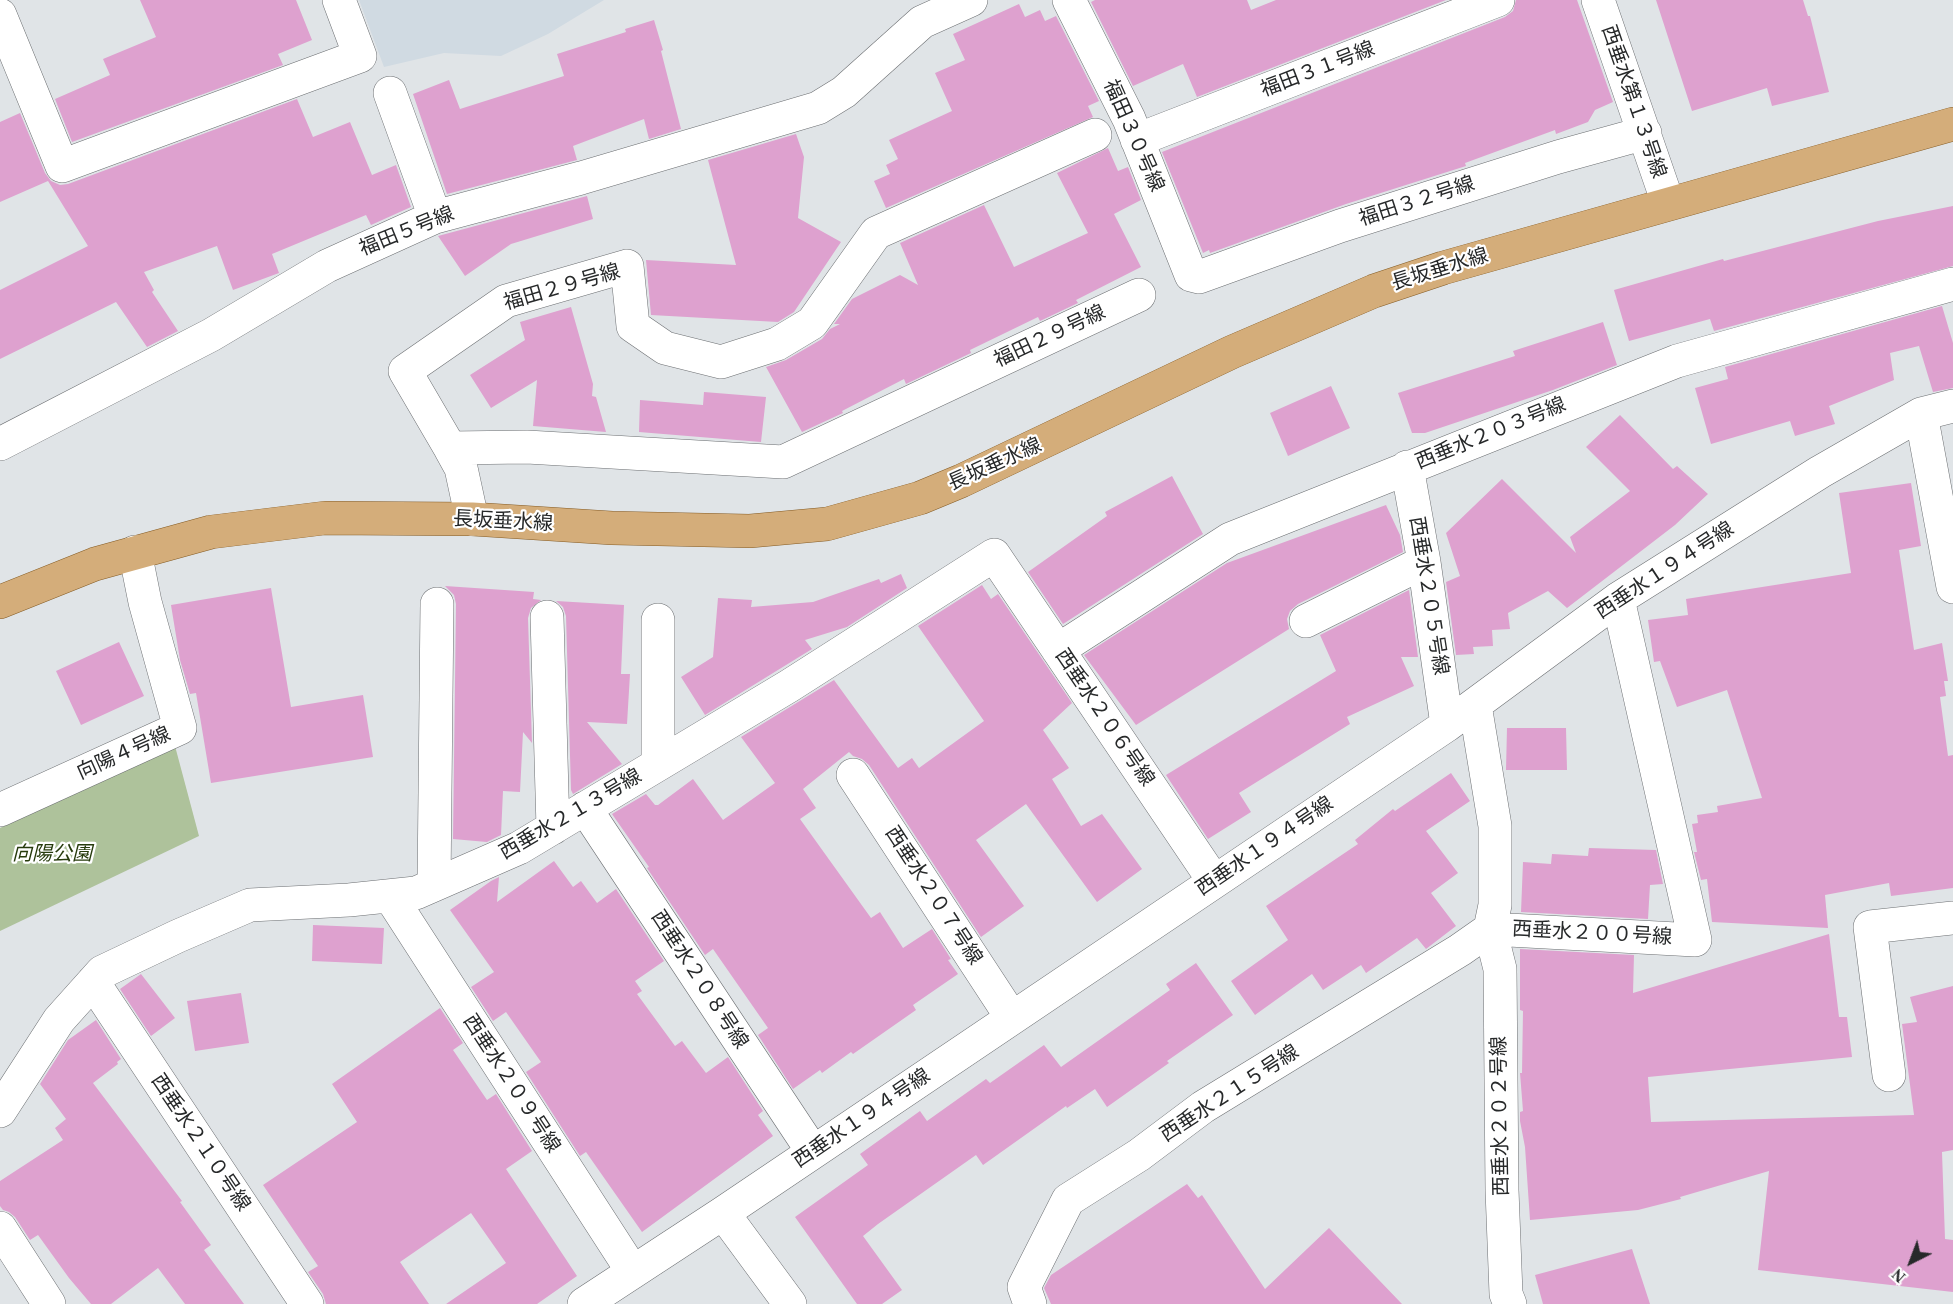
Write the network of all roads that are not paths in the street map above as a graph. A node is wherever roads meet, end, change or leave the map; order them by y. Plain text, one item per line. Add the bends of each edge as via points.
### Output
1 (339, 0) edge
2 (971, 0) edge
3 (1069, 0) edge
4 (1498, 0) edge
5 (1598, 0) edge
6 (918, 11) edge
7 (0, 15) edge
8 (390, 93) dead end
9 (1953, 124) edge
10 (1645, 133) junction
11 (1095, 135) dead end
12 (1137, 140) junction
13 (1668, 203) junction
14 (435, 217) junction
15 (1191, 275) joint
16 (1953, 284) edge
17 (1139, 295) dead end
18 (1953, 406) edge
19 (1921, 414) junction
20 (0, 444) edge
21 (450, 448) junction
22 (1407, 468) junction
23 (472, 519) junction
24 (135, 552) junction
25 (994, 555) joint
26 (1424, 562) junction
27 (1953, 586) edge
28 (1618, 599) junction
29 (0, 602) edge
30 (437, 604) dead end
31 (547, 617) dead end
32 (658, 620) dead end
33 (1306, 621) dead end
34 (1058, 650) junction
35 (1475, 705) junction
36 (1447, 725) junction
37 (658, 764) junction
38 (853, 775) dead end
39 (585, 808) junction
40 (0, 810) edge
41 (553, 828) junction
42 (1214, 881) junction
43 (434, 885) junction
44 (390, 896) junction
45 (1953, 918) edge
46 (1490, 929) junction
47 (93, 982) junction
48 (1012, 1018) junction
49 (1889, 1075) dead end
50 (0, 1111) edge
51 (813, 1152) junction
52 (723, 1213) junction
53 (0, 1228) edge
54 (633, 1272) junction
55 (49, 1304) edge
56 (307, 1304) edge
57 (584, 1304) edge
58 (790, 1304) edge
59 (1030, 1304) edge
60 (1510, 1304) edge

1 - 7 street via 360,56 62,166
2 - 6 street
3 - 12 street, 福田３０号線
4 - 12 street, 福田３１号線
5 - 10 street, 西垂水第１３号線
6 - 14 street, 福田５号線 via 870,69 818,108
8 - 14 street
9 - 13 main road, 長坂垂水線
10 - 13 street, 西垂水第１３号線
10 - 15 street, 福田３２号線 via 1340,226 1199,277
11 - 21 street, 福田２９号線 via 876,233 812,322 777,344 721,362 665,348 633,326 627,266 506,301 405,371
12 - 15 street, 福田３０号線
13 - 23 main road, 長坂垂水線 via 1374,291 1232,352 961,481 920,498 827,524 750,531
14 - 20 street, 福田５号線 via 327,266 211,335
16 - 22 street, 西垂水２０３号線 via 1677,361
17 - 21 street, 福田２９号線 via 783,462 527,447
18 - 19 street, 西垂水１９４号線
19 - 27 street
19 - 28 street, 西垂水１９４号線 via 1820,472
21 - 23 street via 461,468
22 - 26 street, 西垂水２０５号線
22 - 34 street, 西垂水２０３号線 via 1230,539
23 - 24 main road, 長坂垂水線 via 325,518 211,532
24 - 29 main road, 長坂垂水線
24 - 40 street, 向陽４号線 via 180,728
25 - 34 street, 西垂水２０６号線
25 - 37 street, 西垂水２１３号線
26 - 33 street
26 - 36 street, 西垂水２０５号線
28 - 35 street, 西垂水１９４号線
28 - 46 street, 西垂水２００号線 via 1695,940
30 - 43 street
31 - 41 street
32 - 37 street
34 - 42 street, 西垂水２０６号線
35 - 36 street, 西垂水１９４号線
35 - 46 street via 1495,826 1495,905
36 - 42 street, 西垂水１９４号線
37 - 39 street, 西垂水２１３号線
38 - 48 street, 西垂水２０７号線
39 - 41 street, 西垂水２１３号線
39 - 51 street, 西垂水２０８号線
41 - 43 street, 西垂水２１３号線 via 519,848
42 - 48 street, 西垂水１９４号線
43 - 44 street, 西垂水２１３号線 via 416,893
44 - 47 street, 西垂水２１３号線 via 250,905 102,972
44 - 54 street, 西垂水２０９号線
45 - 49 street via 1870,927
46 - 59 street, 西垂水２１５号線 via 1203,1107 1139,1155 1068,1200 1024,1287
46 - 60 street, 西垂水２０２号線 via 1500,969 1502,1190 1506,1294
47 - 50 street, 西垂水２１３号線 via 59,1020
47 - 56 street, 西垂水２１０号線
48 - 51 street, 西垂水１９４号線
51 - 52 street, 西垂水１９４号線
52 - 54 street, 西垂水１９４号線
52 - 58 street
53 - 55 street
54 - 57 street, 西垂水１９４号線

